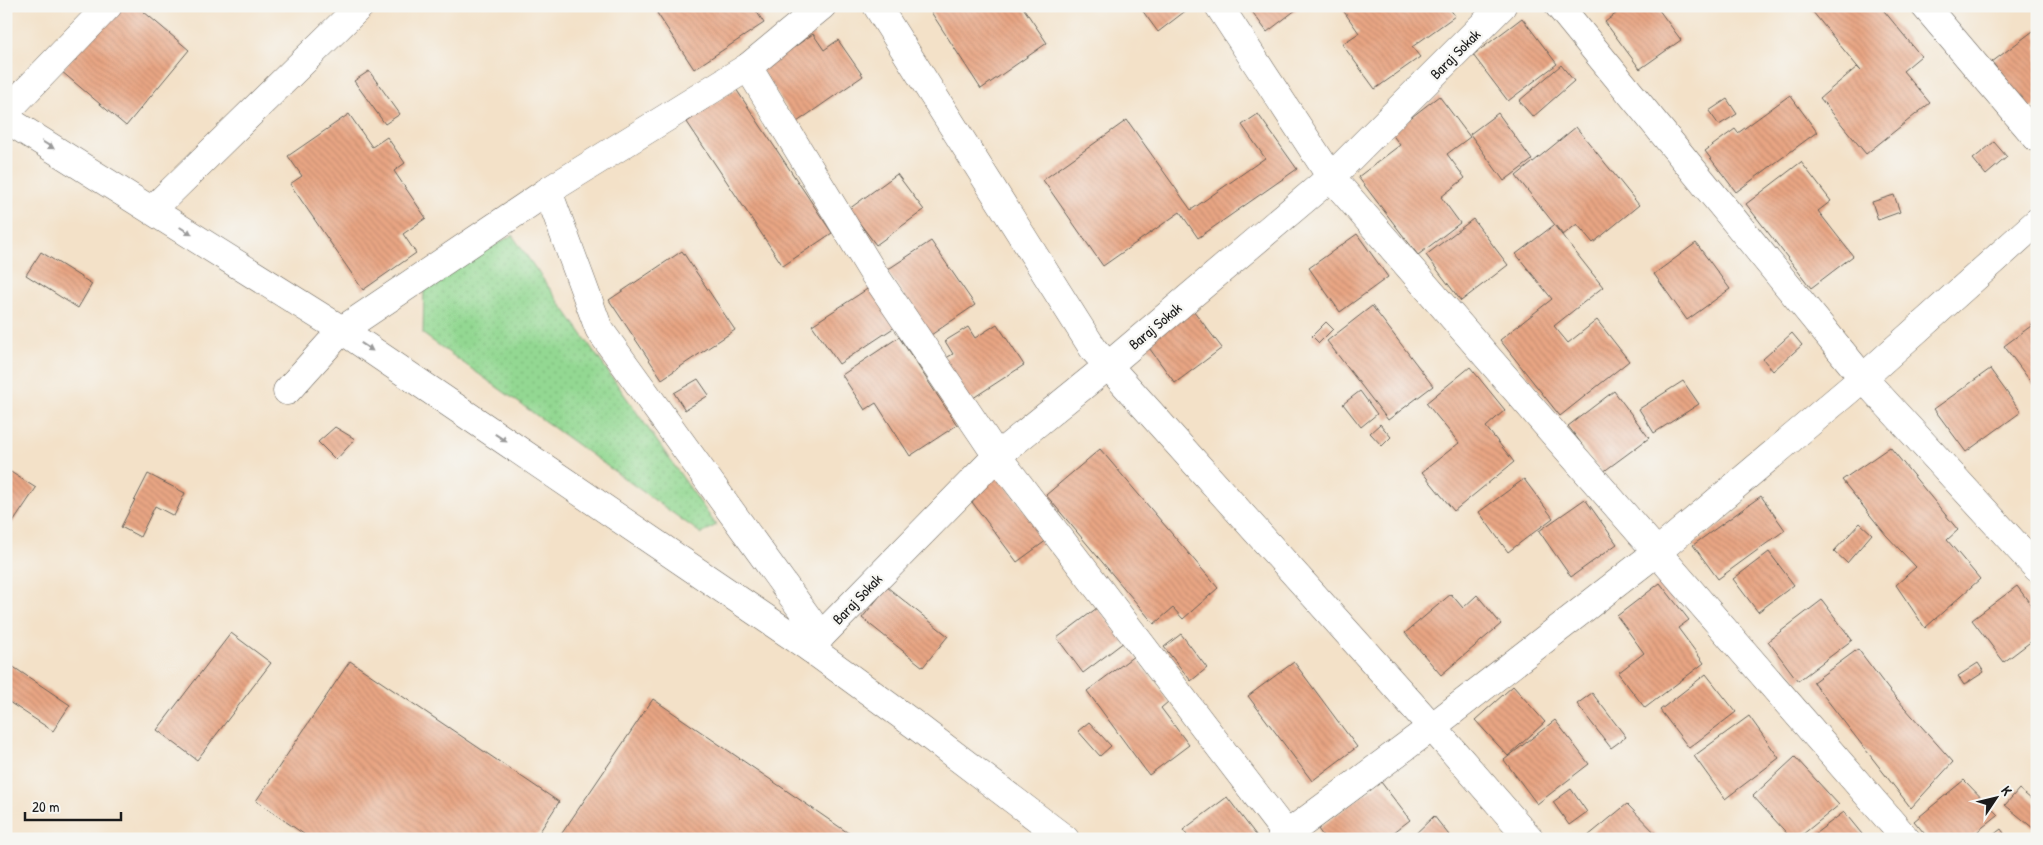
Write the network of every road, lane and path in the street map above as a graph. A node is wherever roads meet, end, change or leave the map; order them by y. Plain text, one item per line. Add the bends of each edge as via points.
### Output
1 (108, 6) edge
2 (360, 6) edge
3 (822, 6) edge
4 (877, 6) edge
5 (1219, 6) edge
6 (1502, 6) edge
7 (1559, 6) edge
8 (1925, 6) edge
9 (748, 67) junction
10 (6, 112) edge
11 (6, 119) edge
12 (2037, 138) edge
13 (1331, 178) junction
14 (548, 191) junction
15 (152, 210) junction
16 (2037, 222) edge
17 (342, 330) junction
18 (1109, 366) junction
19 (1864, 378) junction
20 (287, 391) dead end
21 (997, 456) junction
22 (1657, 552) junction
23 (2037, 568) edge
24 (816, 642) junction
25 (1432, 727) junction
26 (1285, 837) edge
27 (1065, 839) edge
28 (1530, 839) edge
29 (1906, 839) edge

1 - 10 street
2 - 15 street
3 - 9 street
4 - 18 street via 1094,350
5 - 13 street
6 - 13 street, Baraj Sokak
7 - 19 street
8 - 12 street
9 - 14 street
9 - 21 street via 872,270
11 -> 15 street
13 - 18 street, Baraj Sokak
13 - 22 street
14 - 17 street
14 - 24 street via 599,329
15 -> 17 street
16 - 19 street
17 - 20 street
17 -> 24 street
18 - 21 street, Baraj Sokak
18 - 25 street
19 - 22 street
19 - 23 street
21 - 24 street, Baraj Sokak
21 - 26 street
22 - 25 street
22 - 29 street
24 - 27 street via 919,728
25 - 26 street
25 - 28 street

